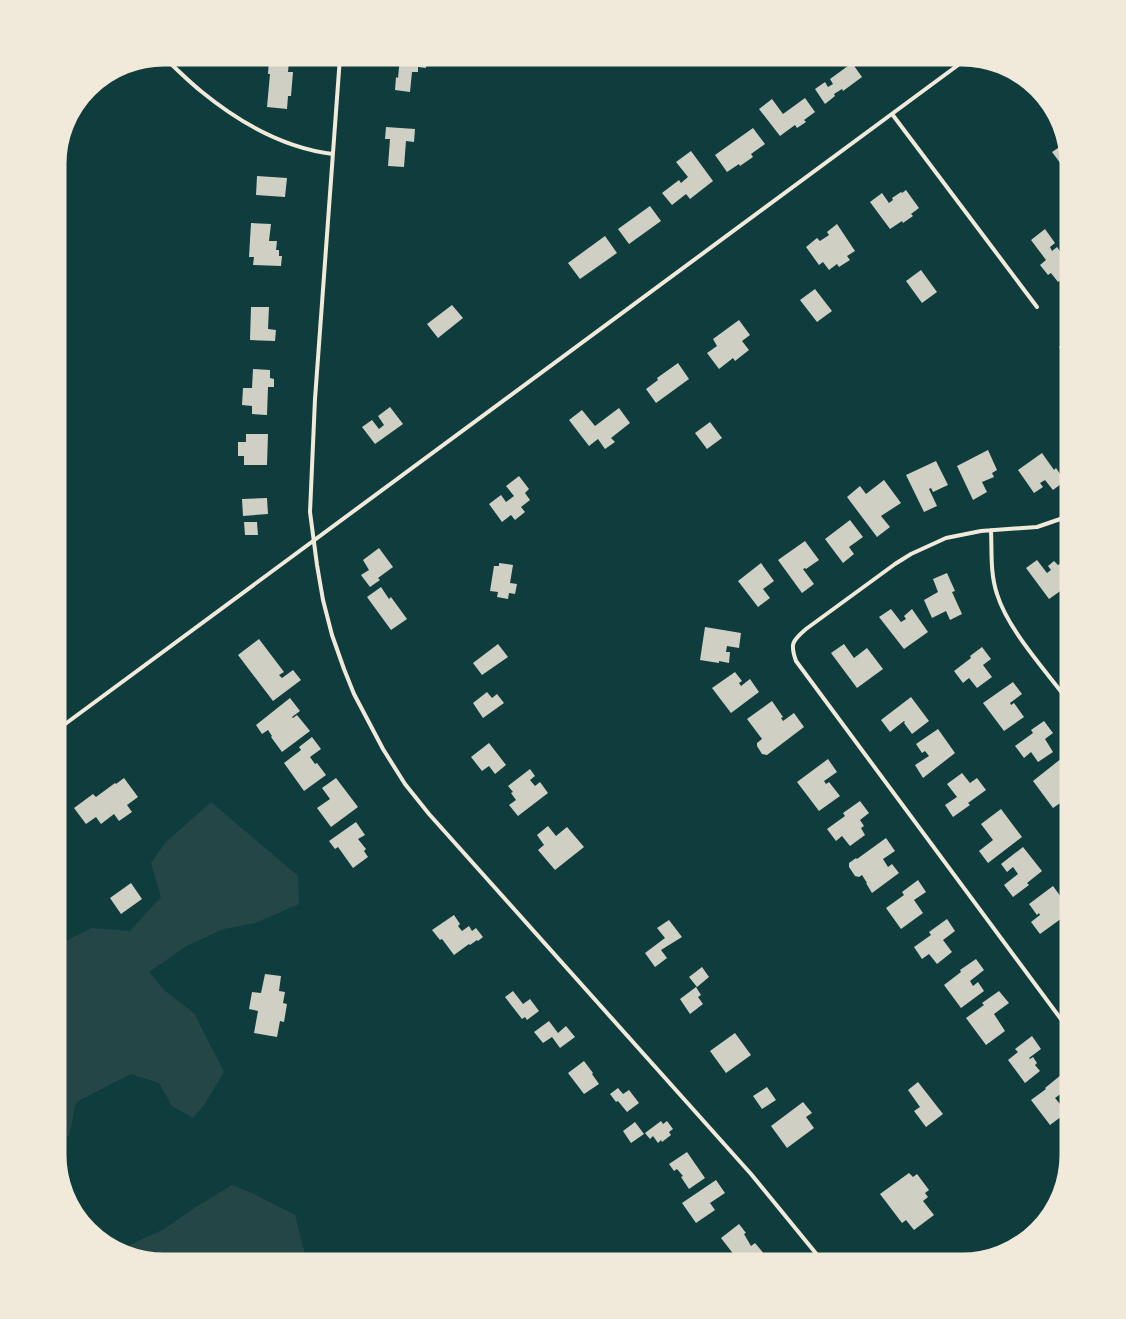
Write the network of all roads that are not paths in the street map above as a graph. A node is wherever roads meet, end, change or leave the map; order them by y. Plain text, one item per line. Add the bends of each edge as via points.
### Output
1 (171, 64) edge
2 (339, 64) edge
3 (960, 64) edge
4 (892, 114) junction
5 (333, 154) junction
6 (1037, 307) dead end
7 (1062, 518) edge
8 (991, 530) junction
9 (314, 540) junction
10 (1062, 693) edge
11 (64, 725) edge
12 (1062, 1021) edge
13 (817, 1255) edge

1 - 5 street via 212,100 258,130 283,142 314,152
2 - 5 street
3 - 4 street
4 - 6 street
4 - 9 street
5 - 9 street via 315,399 310,512
7 - 8 street via 1037,527
8 - 10 street via 992,569 1003,610
8 - 12 street via 946,538 911,554 806,629 792,645 796,661
9 - 11 street
9 - 13 street via 323,600 344,669 370,726 405,784 455,844 751,1174

